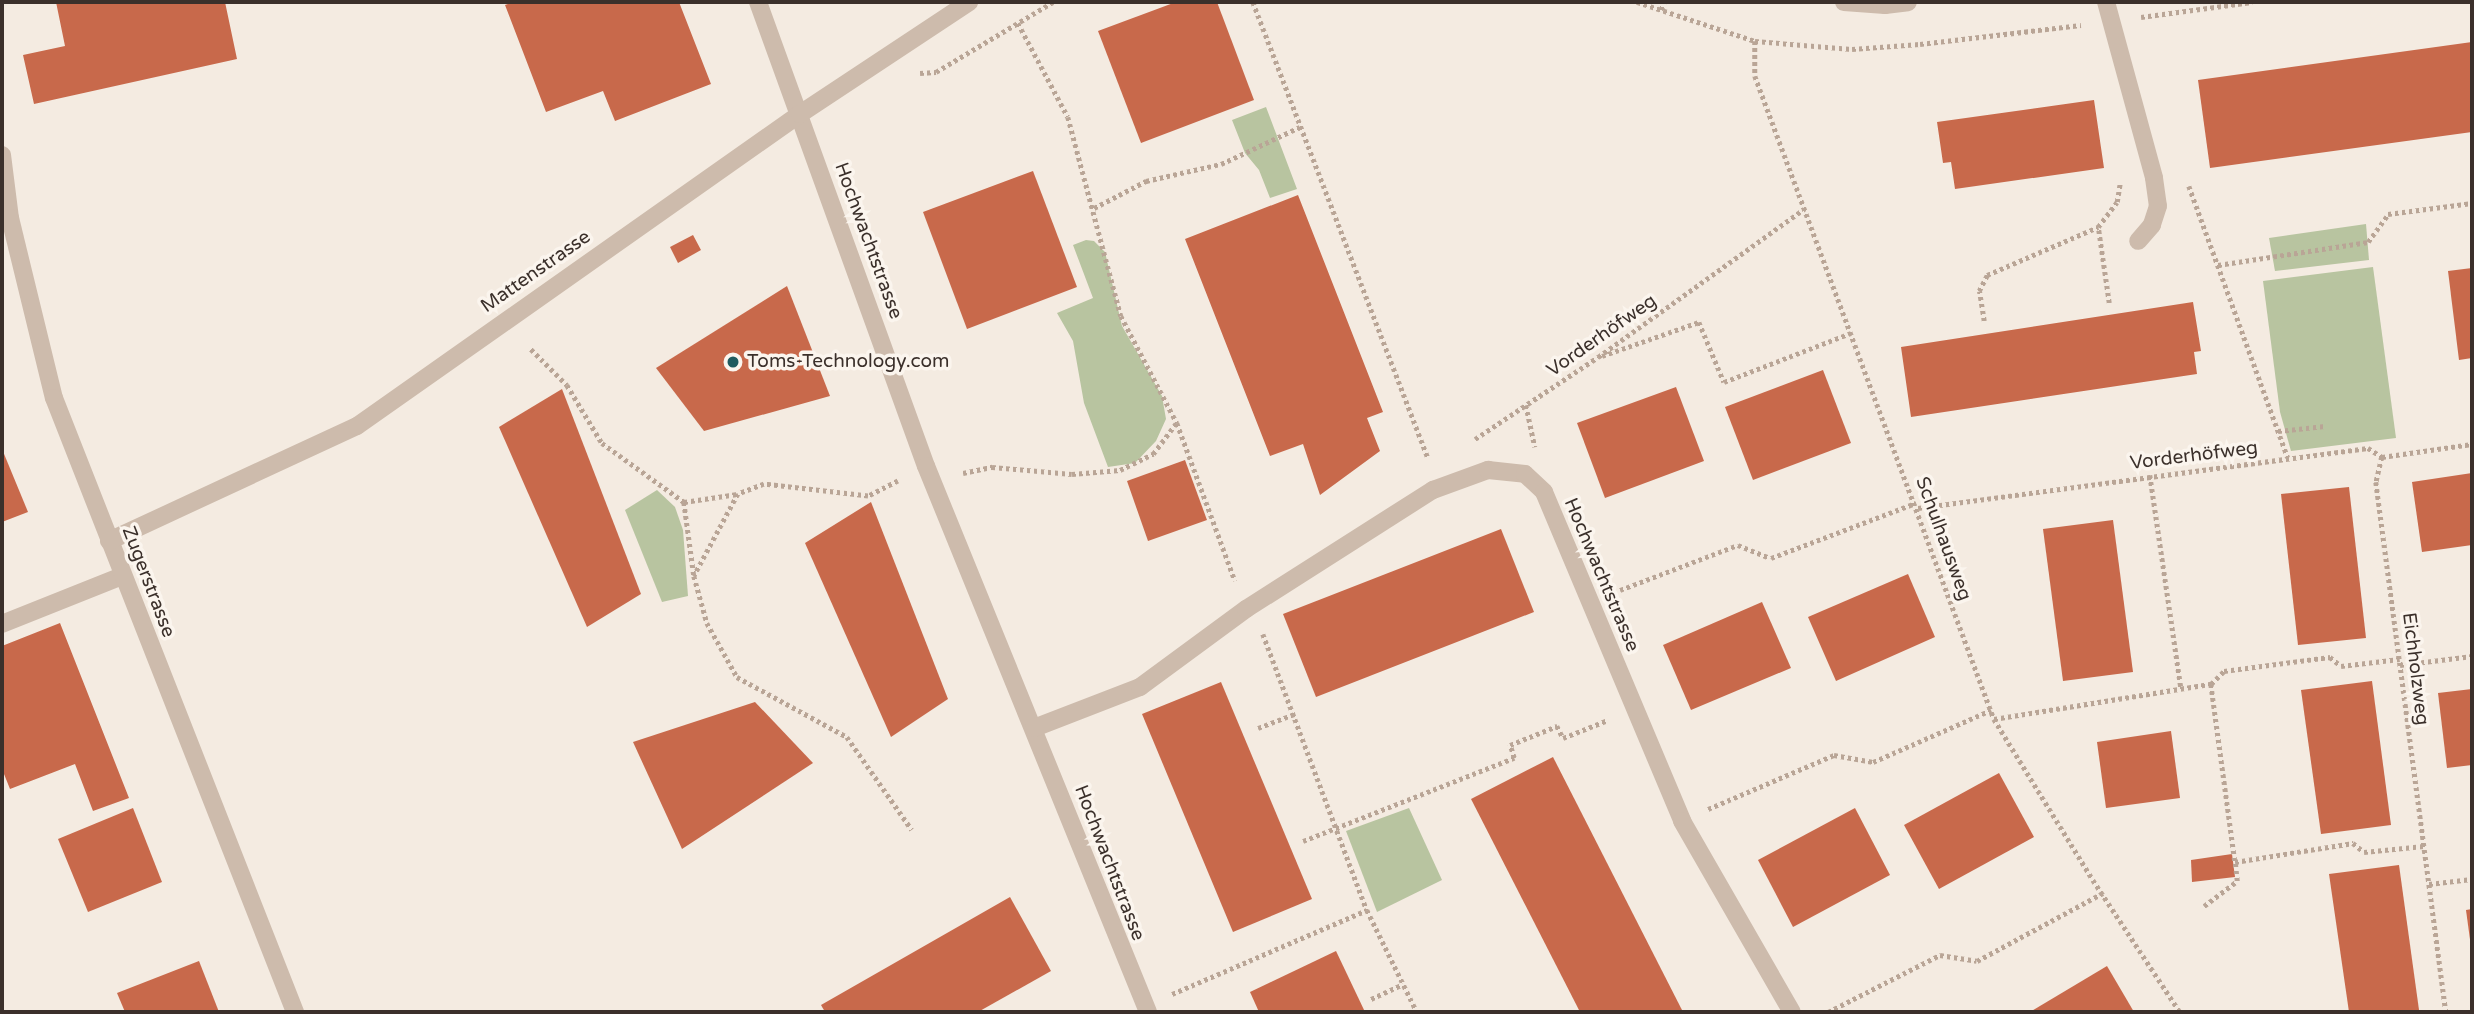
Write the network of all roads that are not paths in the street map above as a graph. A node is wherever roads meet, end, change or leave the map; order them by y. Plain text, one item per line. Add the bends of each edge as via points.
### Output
1 (758, 2) edge
2 (968, 2) edge
3 (1844, 2) edge
4 (1908, 2) edge
5 (2106, 2) edge
6 (800, 114) junction
7 (2, 155) edge
8 (2138, 241) dead end
9 (108, 541) junction
10 (122, 576) junction
11 (2, 624) edge
12 (1034, 728) junction
13 (1147, 1009) edge
14 (296, 1012) edge
15 (1791, 1012) edge

1 - 6 street, Hochwachtstrasse
2 - 6 street, Mattenstrasse
3 - 4 street
5 - 8 street via 2158,206 2152,225
6 - 9 street, Mattenstrasse via 357,426
6 - 12 street, Hochwachtstrasse via 929,473
7 - 9 street, Zugerstrasse via 10,218 54,398
9 - 10 street, Zugerstrasse
10 - 11 street
10 - 14 street, Zugerstrasse
12 - 13 street, Hochwachtstrasse
12 - 15 street, Hochwachtstrasse via 1140,687 1246,609 1433,490 1488,470 1525,474 1544,492 1682,821

